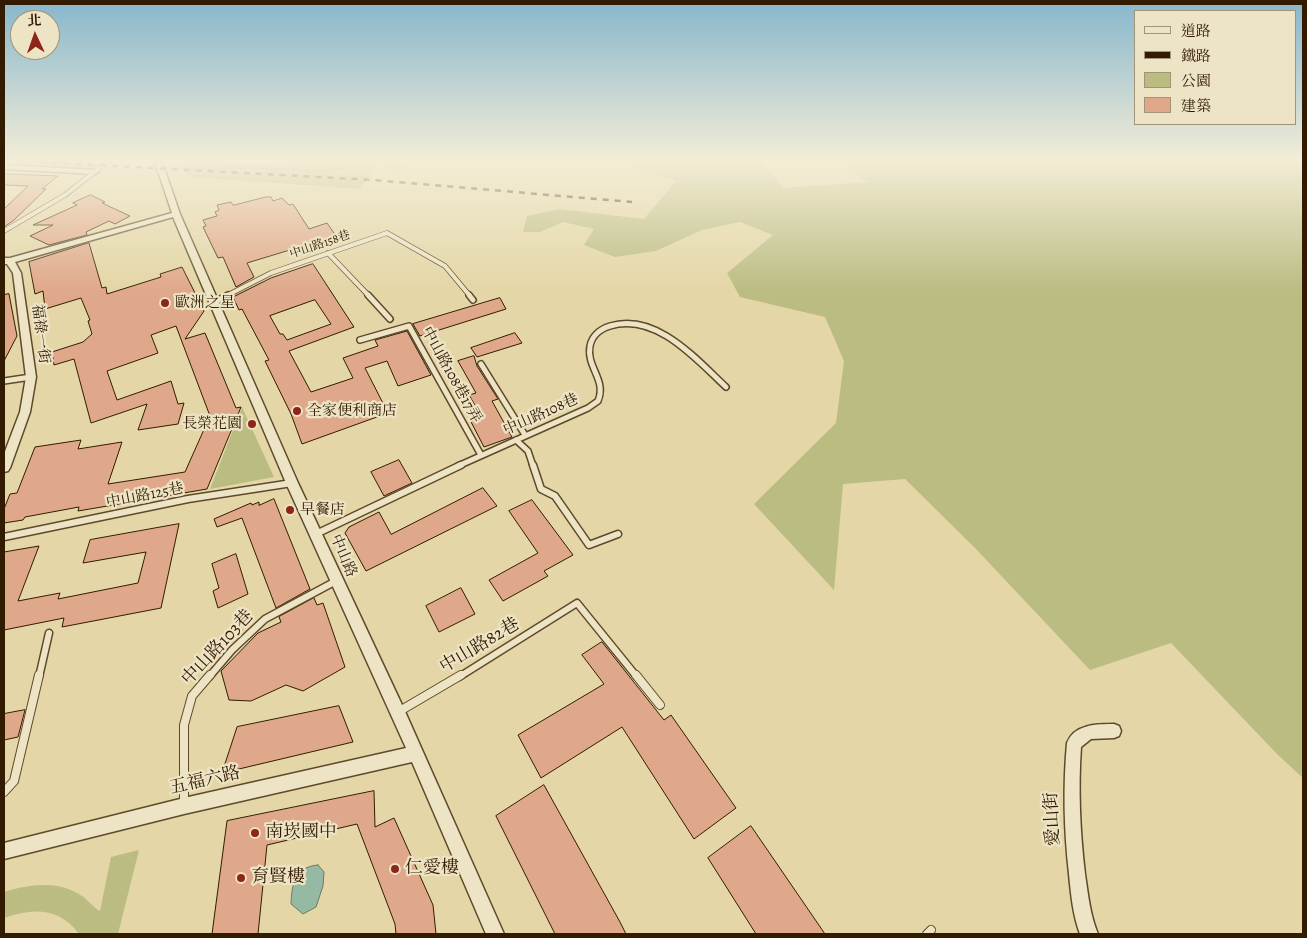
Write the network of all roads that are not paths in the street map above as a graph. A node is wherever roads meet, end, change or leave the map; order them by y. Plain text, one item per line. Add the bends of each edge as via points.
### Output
1 (53, 203) edge
2 (172, 203) edge
3 (176, 214) junction
4 (4, 231) edge
5 (328, 252) junction
6 (7, 261) edge
7 (473, 300) dead end
8 (215, 302) junction
9 (390, 318) dead end
10 (360, 340) dead end
11 (481, 364) dead end
12 (31, 376) junction
13 (4, 381) edge
14 (726, 387) dead end
15 (524, 435) junction
16 (516, 440) junction
17 (481, 455) junction
18 (4, 468) edge
19 (292, 483) junction
20 (316, 534) junction
21 (618, 534) dead end
22 (4, 537) edge
23 (336, 581) junction
24 (49, 633) dead end
25 (660, 705) dead end
26 (398, 712) junction
27 (1114, 731) dead end
28 (415, 754) junction
29 (4, 792) edge
30 (184, 806) junction
31 (4, 851) edge
32 (495, 934) edge
33 (1089, 934) edge

1 - 4 lane
2 - 3 street, 中山路
3 - 6 street, 福祿一街
3 - 8 street, 中山路
5 - 7 lane, 中山路158巷 via 387,233 446,266
5 - 8 lane, 中山路158巷 via 272,272
5 - 9 lane
6 - 12 street, 福祿一街 via 17,273
8 - 19 street, 中山路
10 - 17 lane, 中山路108巷17弄 via 409,326
11 - 15 lane
12 - 13 lane
12 - 18 street, 福祿一街 via 25,412
14 - 15 lane, 中山路108巷 via 680,344 642,325 620,323 597,332 592,340 588,358 601,387 598,401
15 - 16 lane, 中山路108巷
16 - 17 lane, 中山路108巷
16 - 21 lane via 528,451 541,489 555,496 589,545
17 - 20 lane, 中山路108巷
19 - 20 street, 中山路
19 - 22 lane, 中山路125巷
20 - 23 street, 中山路
23 - 26 street, 中山路
23 - 30 lane, 中山路103巷 via 265,618 192,696 184,725
24 - 29 lane via 14,781
25 - 26 lane, 中山路82巷 via 576,603
26 - 28 street, 中山路
27 - 33 street, 愛山街 via 1089,732 1074,743 1071,786 1075,862 1083,919
28 - 30 street, 五福六路
28 - 32 street, 中山路
30 - 31 street, 五福六路

